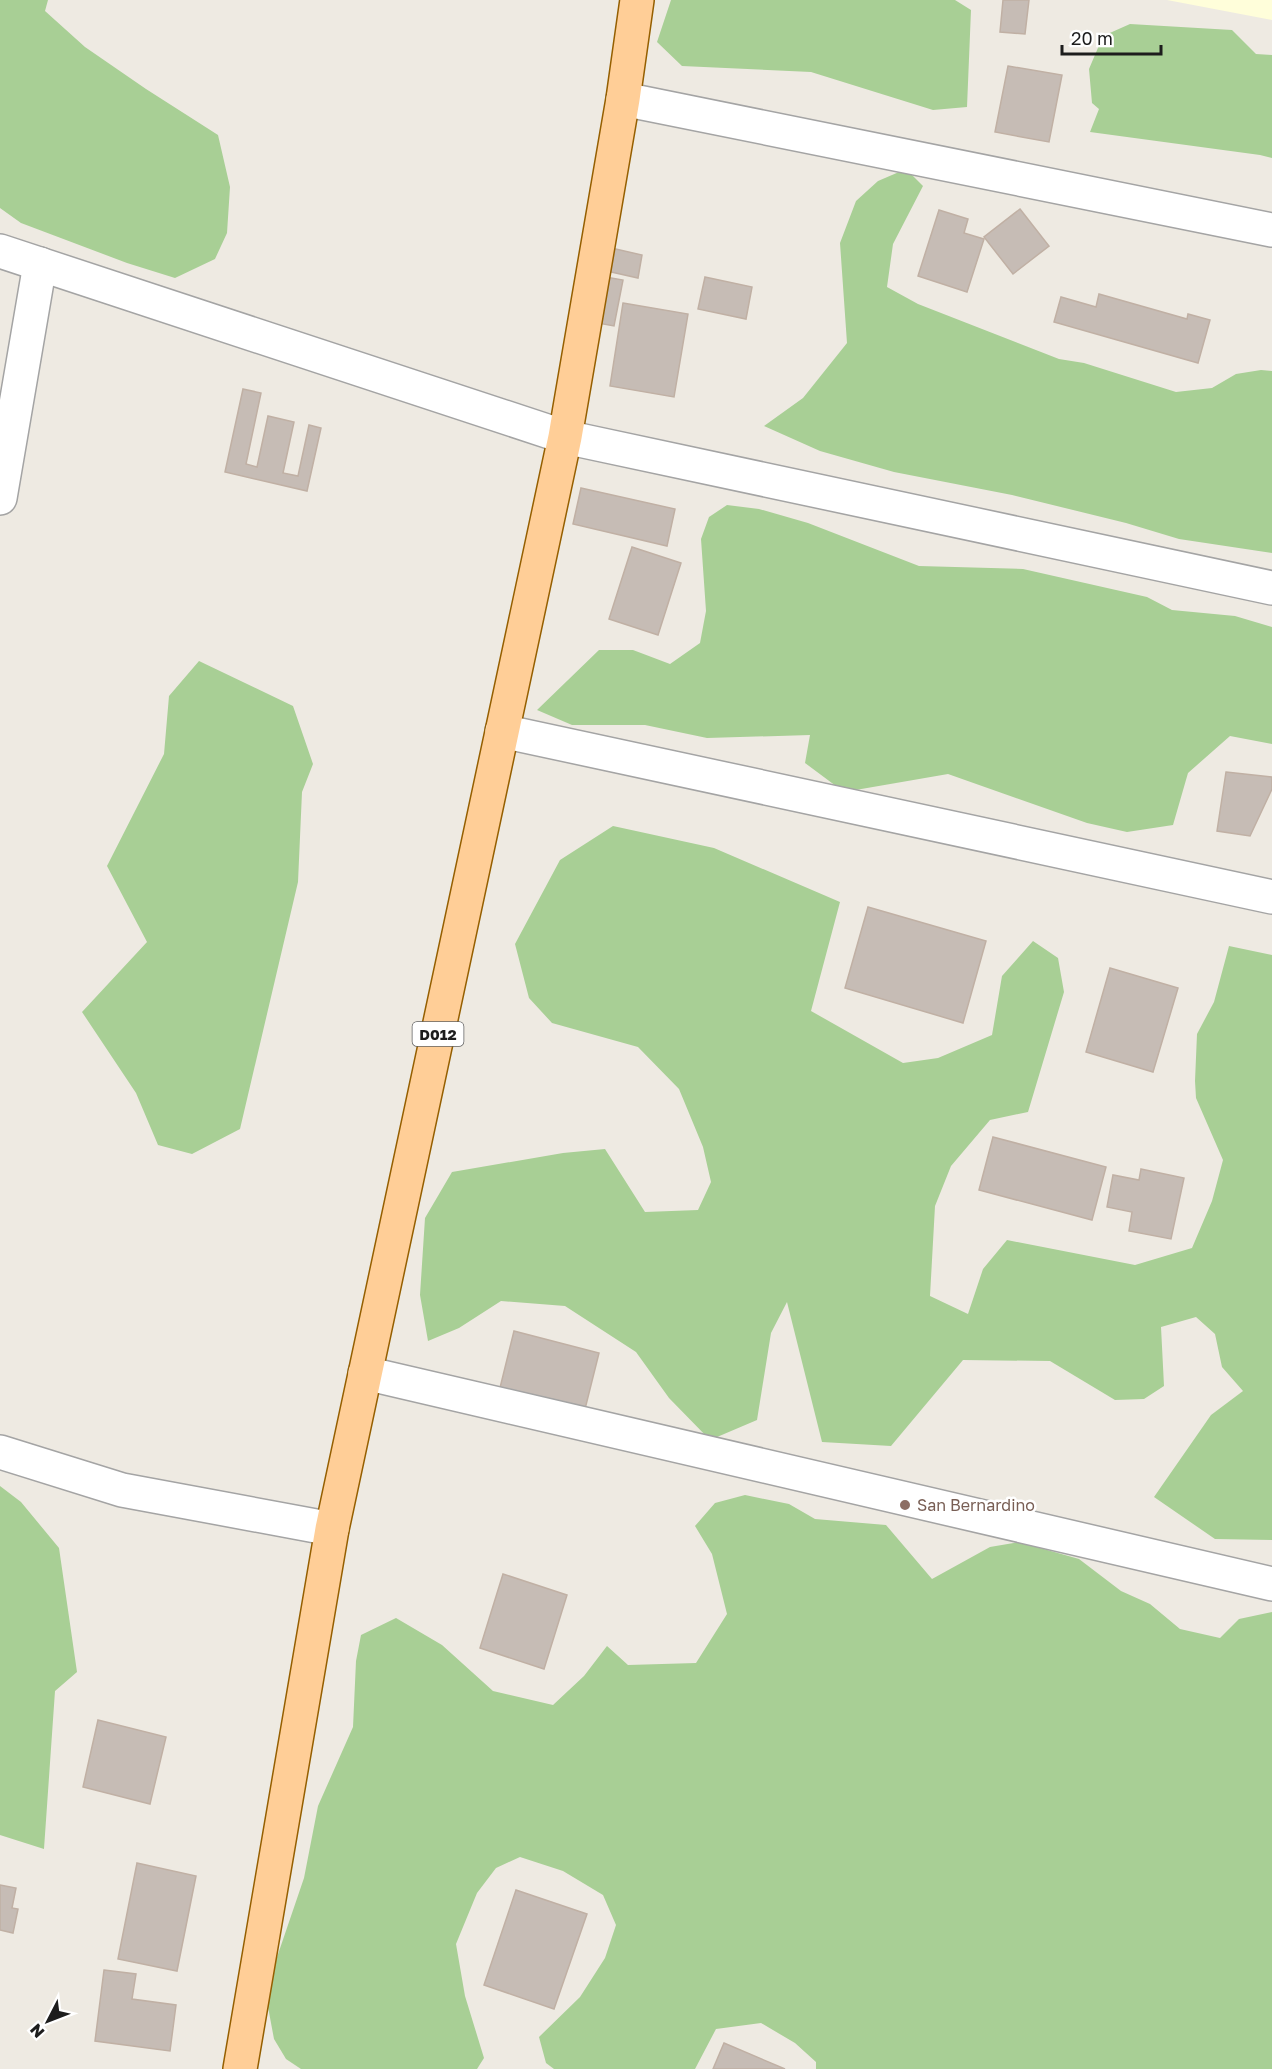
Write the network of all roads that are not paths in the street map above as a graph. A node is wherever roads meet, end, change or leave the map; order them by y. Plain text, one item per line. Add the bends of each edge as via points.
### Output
1 (637, 0) edge
2 (623, 99) junction
3 (1272, 230) edge
4 (0, 251) edge
5 (40, 264) junction
6 (565, 436) junction
7 (0, 498) edge
8 (1272, 588) edge
9 (502, 731) junction
10 (1272, 897) edge
11 (365, 1373) junction
12 (0, 1452) edge
13 (332, 1529) junction
14 (1272, 1584) edge
15 (240, 2069) edge

1 - 2 main road, D012
2 - 3 street
2 - 6 main road, D012
4 - 5 street
5 - 6 street
5 - 7 street
6 - 8 street
6 - 9 main road, D012
9 - 10 street
9 - 11 main road, D012
11 - 13 main road, D012
11 - 14 street
12 - 13 street via 122,1490
13 - 15 main road, D012

